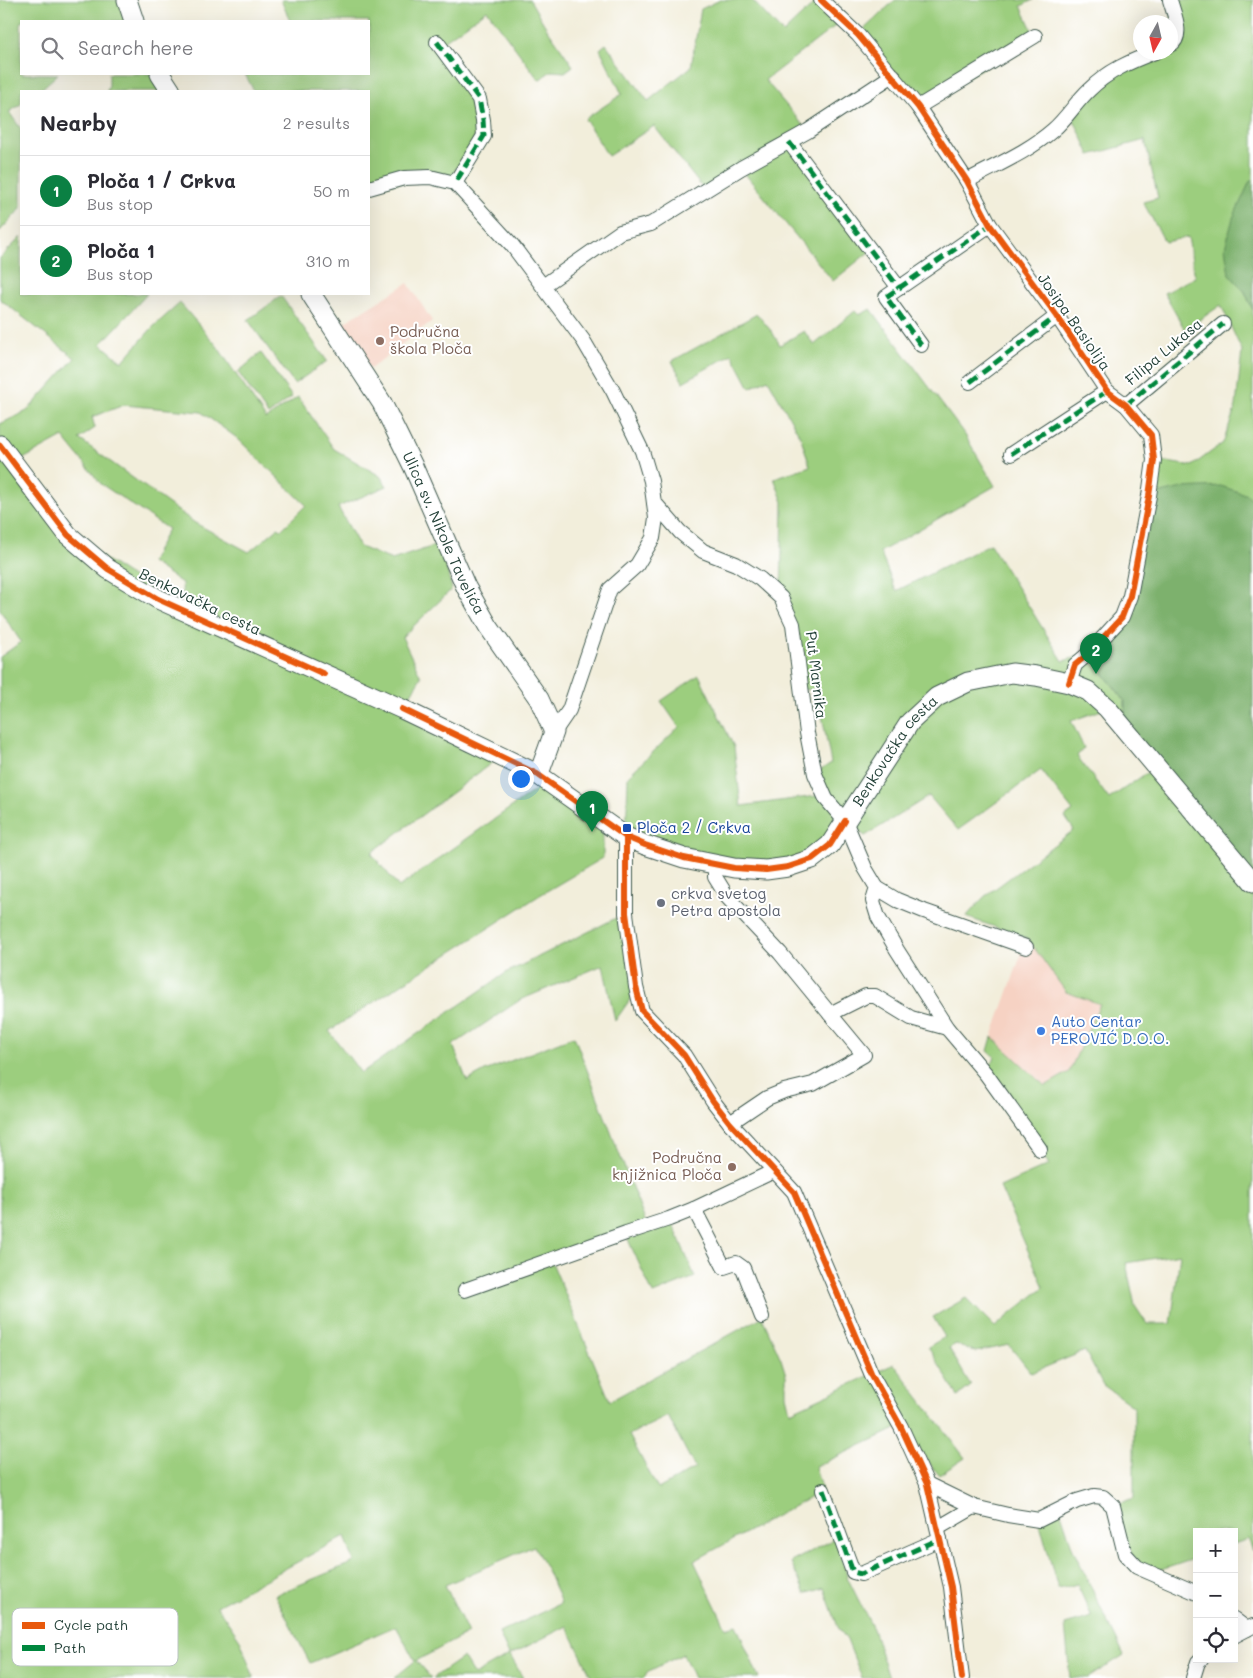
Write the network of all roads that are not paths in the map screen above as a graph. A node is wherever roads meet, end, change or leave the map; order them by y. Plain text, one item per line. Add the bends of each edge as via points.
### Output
1 (127, 0) edge
2 (821, 0) edge
3 (1170, 0) edge
4 (1174, 15) edge
5 (134, 20) edge
6 (1035, 36) dead end
7 (437, 42) dead end
8 (1134, 60) edge
9 (161, 75) edge
10 (893, 75) junction
11 (171, 90) edge
12 (918, 107) junction
13 (789, 142) junction
14 (967, 181) junction
15 (455, 183) junction
16 (370, 188) edge
17 (990, 224) junction
18 (543, 286) junction
19 (899, 288) junction
20 (312, 295) edge
21 (1057, 316) junction
22 (1223, 324) dead end
23 (921, 345) dead end
24 (970, 382) dead end
25 (1107, 391) junction
26 (1126, 405) junction
27 (0, 445) edge
28 (1011, 454) dead end
29 (654, 502) junction
30 (1069, 683) junction
31 (554, 732) junction
32 (537, 774) junction
33 (845, 821) junction
34 (626, 837) junction
35 (715, 864) junction
36 (1253, 882) edge
37 (877, 888) junction
38 (1026, 946) dead end
39 (830, 1014) junction
40 (947, 1028) junction
41 (730, 1123) junction
42 (1040, 1149) dead end
43 (774, 1171) junction
44 (694, 1209) junction
45 (465, 1290) dead end
46 (762, 1317) dead end
47 (927, 1484) junction
48 (823, 1490) dead end
49 (974, 1507) junction
50 (939, 1534) junction
51 (1193, 1591) edge
52 (1238, 1621) edge
53 (1250, 1627) edge
54 (1238, 1634) edge
55 (1198, 1663) edge
56 (962, 1678) edge
57 (1193, 1678) edge

1 - 5 main road
2 - 10 street, Josipa Basiolija
3 - 4 street
6 - 12 street
7 - 15 street via 479,99 484,120 484,136
8 - 14 street via 1089,89 1055,129 1038,142
9 - 11 main road
10 - 12 street, Josipa Basiolija
10 - 13 street
12 - 14 street, Josipa Basiolija
13 - 18 street via 651,224 620,232
13 - 19 street
14 - 17 street, Josipa Basiolija
15 - 16 street via 430,176 404,178
15 - 18 street via 512,244
17 - 19 street
17 - 21 street, Josipa Basiolija
18 - 29 street via 583,340 614,391 642,451
19 - 23 street via 886,297
20 - 31 main road, Ulica sv. Nikole Tavelića via 382,403 466,586 488,626 539,699
21 - 24 street
21 - 25 street, Josipa Basiolija
22 - 26 street, Filipa Lukasa
25 - 26 street, Josipa Basiolija
25 - 28 street
26 - 30 street, Josipa Basiolija via 1151,435 1154,460 1130,596 1122,616 1075,665
27 - 32 main road, Benkovačka cesta via 68,535 108,569 158,599
29 - 31 street via 653,538 637,565 610,589 569,710
29 - 33 street, Put Marnika via 703,552 736,564 781,598 793,624 815,774 826,799
30 - 33 main road, Benkovačka cesta via 1012,673 968,682 937,697 910,722
30 - 36 main road, Benkovačka cesta via 1088,690 1107,708
31 - 32 main road
32 - 34 main road, Benkovačka cesta
33 - 35 main road, Benkovačka cesta via 830,845 812,859 788,867 766,870
33 - 37 street, Put Marnika
34 - 35 main road, Benkovačka cesta via 684,858
34 - 41 street via 626,914 642,1012 684,1055
35 - 39 street via 715,877 728,898 780,953
37 - 38 street via 897,900 945,919
37 - 40 street via 873,901 878,917
39 - 40 street via 866,996 875,996 911,1018
39 - 41 street via 864,1055 813,1084 784,1090 767,1098
40 - 42 street via 986,1074
41 - 43 street
43 - 44 street
43 - 47 street via 794,1192 872,1375
44 - 45 street
44 - 46 street via 724,1267 736,1263 742,1268
47 - 49 street
47 - 50 street
48 - 50 street via 853,1572 861,1574
49 - 50 street
49 - 51 street via 1039,1520 1077,1501 1103,1497 1113,1506 1125,1554 1137,1567
50 - 56 street via 951,1587
52 - 53 street
53 - 54 street
55 - 57 street

